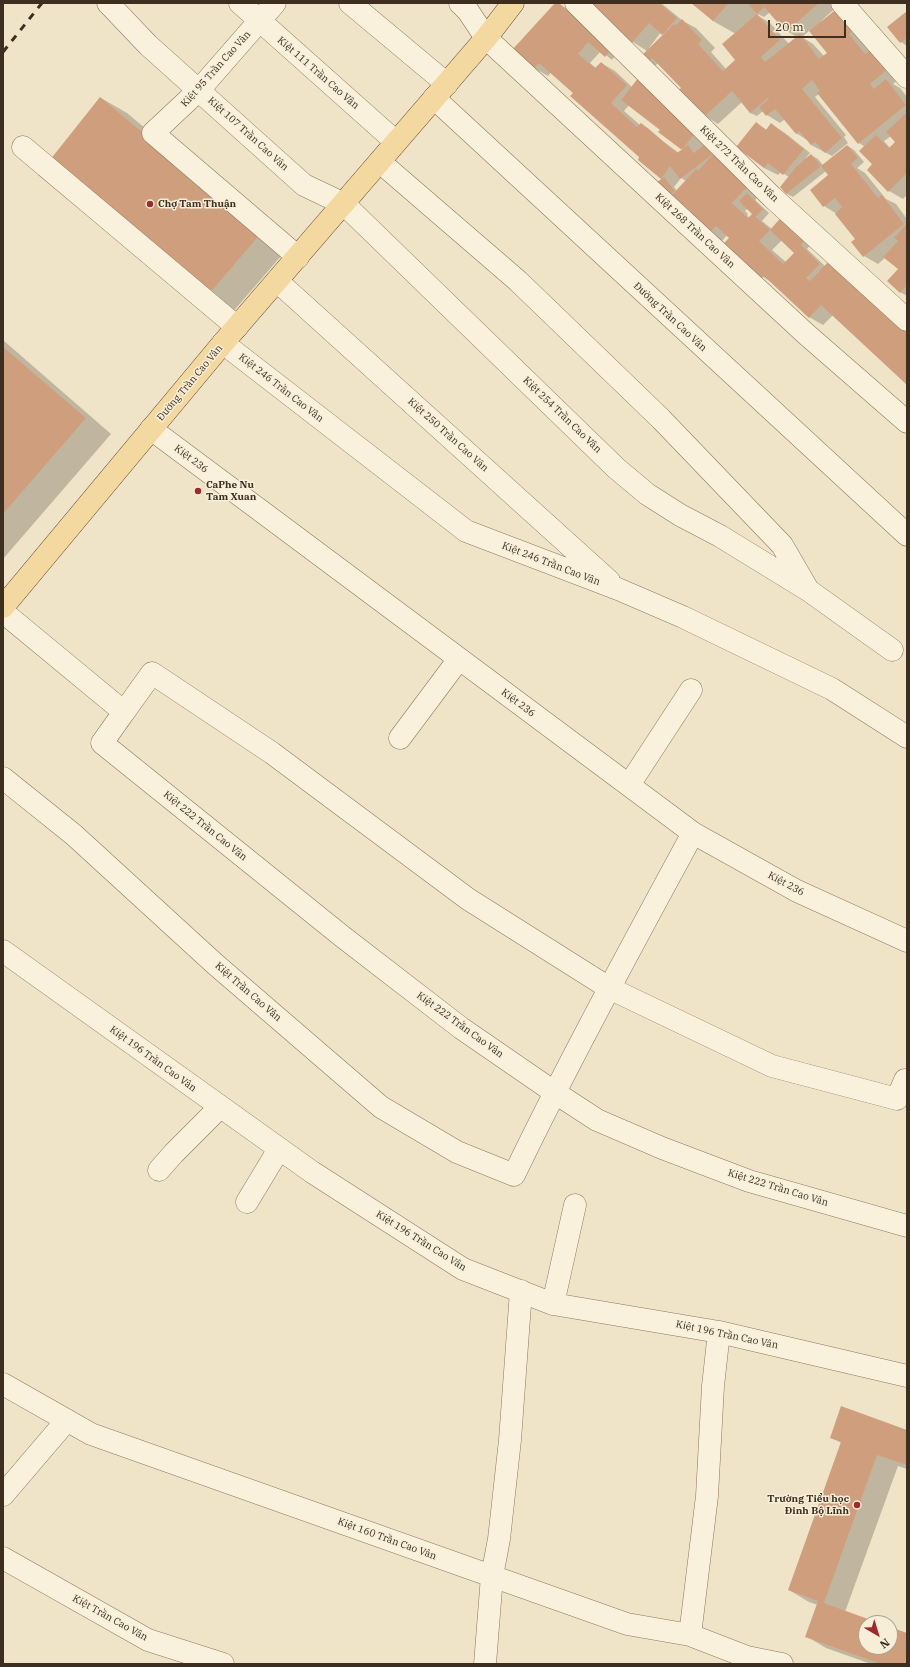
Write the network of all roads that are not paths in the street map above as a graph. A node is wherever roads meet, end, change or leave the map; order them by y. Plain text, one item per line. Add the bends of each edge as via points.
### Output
1 (108, 3) edge
2 (240, 3) edge
3 (275, 3) edge
4 (350, 3) edge
5 (460, 3) edge
6 (513, 3) edge
7 (576, 3) edge
8 (842, 3) edge
9 (259, 21) junction
10 (486, 38) junction
11 (907, 77) edge
12 (199, 90) junction
13 (441, 91) junction
14 (396, 142) junction
15 (23, 147) dead end
16 (380, 162) junction
17 (344, 204) junction
18 (298, 257) junction
19 (277, 281) junction
20 (907, 320) edge
21 (230, 335) junction
22 (907, 422) edge
23 (151, 429) junction
24 (907, 535) edge
25 (618, 589) junction
26 (808, 590) junction
27 (3, 607) edge
28 (3, 612) edge
29 (892, 650) dead end
30 (459, 659) junction
31 (691, 690) dead end
32 (124, 712) junction
33 (907, 737) edge
34 (400, 738) dead end
35 (3, 778) edge
36 (629, 785) junction
37 (693, 833) junction
38 (907, 941) edge
39 (3, 951) edge
40 (609, 988) junction
41 (907, 1080) edge
42 (554, 1092) junction
43 (220, 1107) junction
44 (280, 1149) junction
45 (159, 1170) dead end
46 (247, 1202) dead end
47 (575, 1205) dead end
48 (907, 1226) edge
49 (521, 1291) junction
50 (552, 1304) junction
51 (719, 1332) junction
52 (907, 1376) edge
53 (3, 1384) edge
54 (67, 1420) junction
55 (3, 1495) edge
56 (3, 1558) edge
57 (492, 1576) junction
58 (690, 1635) junction
59 (223, 1664) edge
60 (485, 1664) edge
61 (782, 1664) edge

1 - 12 street, Kiệt 107 Trần Cao Vân via 148,45
2 - 9 street, Kiệt 111 Trần Cao Vân
3 - 9 street, Kiệt 95 Trần Cao Vân
4 - 13 street
5 - 10 street, Kiệt 268 Trần Cao Vân via 468,10
6 - 10 main road, Đường Trần Cao Vân
7 - 20 street, Kiệt 272 Trần Cao Vân via 772,197
8 - 11 street
9 - 12 street, Kiệt 95 Trần Cao Vân
9 - 14 street, Kiệt 111 Trần Cao Vân
10 - 13 main road, Đường Trần Cao Vân
10 - 22 street, Kiệt 268 Trần Cao Vân via 806,334
12 - 17 street, Kiệt 107 Trần Cao Vân via 304,185
12 - 18 street, Kiệt 95 Trần Cao Vân via 153,133
13 - 14 main road, Đường Trần Cao Vân
13 - 24 street, Đường Trần Cao Vân
14 - 16 main road, Đường Trần Cao Vân
15 - 21 street, Kiệt 246 Trần Cao Vân
16 - 17 main road, Đường Trần Cao Vân
16 - 26 street via 518,282 661,419 782,545
17 - 18 main road, Đường Trần Cao Vân
17 - 26 street, Kiệt 254 Trần Cao Vân via 616,468 647,494
18 - 19 main road, Đường Trần Cao Vân
19 - 21 main road, Đường Trần Cao Vân
19 - 25 street, Kiệt 250 Trần Cao Vân
21 - 23 main road, Đường Trần Cao Vân
21 - 25 street, Kiệt 246 Trần Cao Vân via 466,531
23 - 27 main road, Đường Trần Cao Vân
23 - 30 street, Kiệt 236
25 - 33 street, Kiệt 246 Trần Cao Vân via 683,617 832,689
26 - 29 street, Kiệt 254 Trần Cao Vân
28 - 32 street
30 - 34 street
30 - 36 street, Kiệt 236
31 - 36 street
32 - 40 street, Kiệt 222 Trần Cao Vân via 152,673 272,753 468,899
32 - 42 street, Kiệt 222 Trần Cao Vân via 102,743 461,1028
35 - 42 street, Kiệt Trần Cao Vân via 74,835 215,964 381,1107 457,1152 514,1176
36 - 37 street, Kiệt 236
37 - 38 street, Kiệt 236 via 797,891
37 - 40 street
39 - 43 street, Kiệt 196 Trần Cao Vân
40 - 41 street, Kiệt 222 Trần Cao Vân via 772,1066 897,1099
40 - 42 street
42 - 48 street, Kiệt 222 Trần Cao Vân via 597,1120 662,1148 749,1181
43 - 44 street, Kiệt 196 Trần Cao Vân
43 - 45 street
44 - 46 street
44 - 49 street, Kiệt 196 Trần Cao Vân via 463,1269
47 - 50 street
49 - 50 street, Kiệt 196 Trần Cao Vân
49 - 57 street via 510,1440 499,1539
50 - 51 street, Kiệt 196 Trần Cao Vân
51 - 52 street, Kiệt 196 Trần Cao Vân
51 - 58 street via 713,1386 707,1496
53 - 54 street, Kiệt 160 Trần Cao Vân
54 - 55 street
54 - 57 street, Kiệt 160 Trần Cao Vân via 91,1434
56 - 59 street, Kiệt Trần Cao Vân via 148,1640
57 - 58 street, Kiệt 160 Trần Cao Vân via 628,1624
57 - 60 street
58 - 61 street, Kiệt 160 Trần Cao Vân via 747,1657

